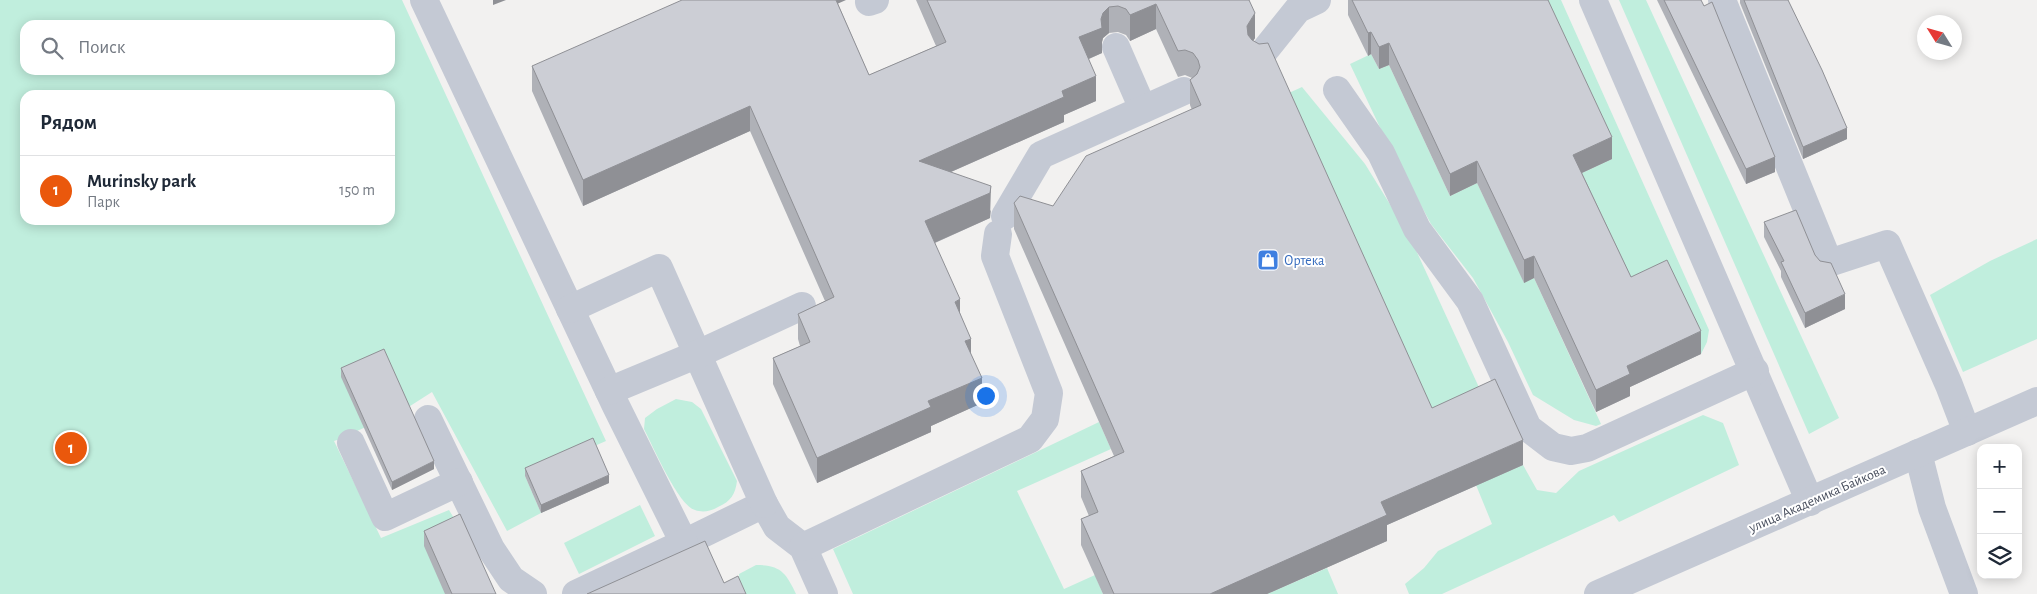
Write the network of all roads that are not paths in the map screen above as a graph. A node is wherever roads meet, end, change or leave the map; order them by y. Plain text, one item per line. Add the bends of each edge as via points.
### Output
1 (424, 0) edge
2 (1317, 0) edge
3 (1593, 0) edge
4 (1722, 0) edge
5 (1116, 47) dead end
6 (1262, 54) edge
7 (1337, 90) dead end
8 (1184, 91) dead end
9 (1143, 109) junction
10 (802, 306) dead end
11 (570, 309) junction
12 (698, 354) junction
13 (1755, 371) junction
14 (609, 391) junction
15 (2037, 401) edge
16 (428, 419) dead end
17 (1967, 432) junction
18 (351, 443) dead end
19 (1918, 454) junction
20 (459, 482) junction
21 (1810, 502) junction
22 (764, 504) junction
23 (684, 543) junction
24 (803, 547) junction
25 (1957, 591) edge
26 (533, 594) edge
27 (576, 594) edge
28 (824, 594) edge
29 (1598, 594) edge

1 - 11 street
2 - 6 street via 1298,9
3 - 13 street
4 - 17 street via 1829,263 1887,244
5 - 9 street
7 - 13 street via 1381,152 1417,229 1470,301 1528,428 1553,447 1571,452 1588,448
8 - 9 street
9 - 24 street via 1041,155 1002,225 994,256 1049,394 1045,419 1030,439
10 - 12 street
11 - 12 street via 659,268
11 - 14 street
12 - 14 street
12 - 22 street
13 - 21 street
14 - 23 street
15 - 17 street, улица Академика Байкова
16 - 20 street
17 - 19 street, улица Академика Байкова
18 - 20 street via 385,517
19 - 21 street, улица Академика Байкова
19 - 25 street
20 - 26 street via 491,548 511,579
21 - 29 street, улица Академика Байкова
22 - 23 street
22 - 24 street via 777,526
23 - 27 street
24 - 28 street

